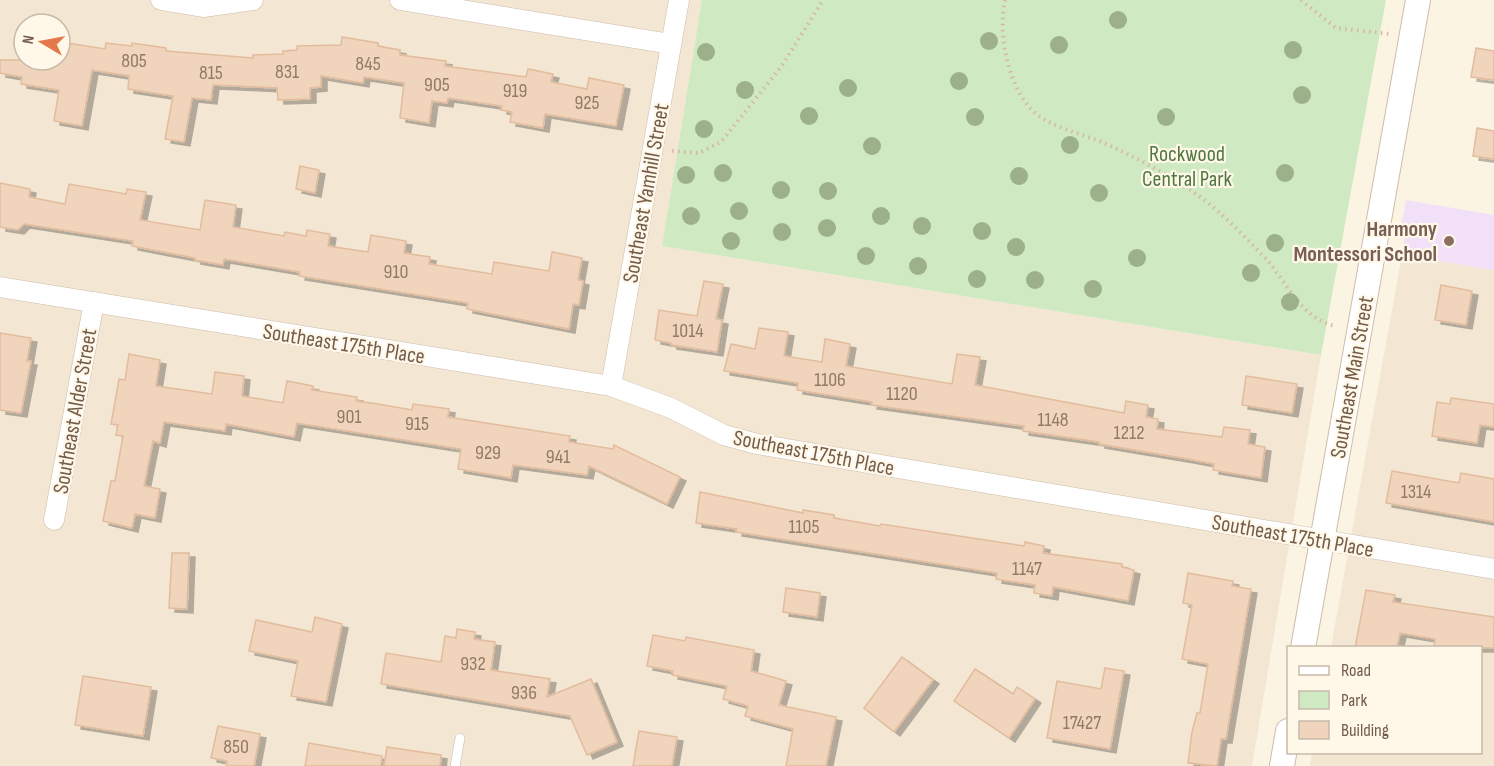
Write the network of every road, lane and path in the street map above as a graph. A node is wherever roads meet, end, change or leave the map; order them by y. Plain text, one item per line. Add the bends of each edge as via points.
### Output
1 (161, 0) edge
2 (253, 0) edge
3 (400, 0) edge
4 (679, 0) edge
5 (823, 0) edge
6 (1005, 0) edge
7 (1301, 0) edge
8 (1418, 0) edge
9 (1411, 36) junction
10 (671, 44) junction
11 (653, 149) junction
12 (0, 287) edge
13 (94, 302) junction
14 (1359, 331) junction
15 (611, 386) junction
16 (54, 520) dead end
17 (1322, 540) junction
18 (1494, 569) edge
19 (1303, 646) edge
20 (1287, 737) edge
21 (460, 738) dead end
22 (455, 766) edge
23 (1282, 766) edge

1 - 2 street via 203,7
3 - 10 street
4 - 10 street, Southeast Yamhill Street
5 - 11 path via 782,67 721,142 699,153
6 - 14 path via 1005,45 1016,82 1031,110 1122,152 1191,191 1244,236 1308,311 1327,325
7 - 9 path via 1336,28
8 - 9 street, Southeast Main Street
9 - 14 street, Southeast Main Street
10 - 11 street, Southeast Yamhill Street
11 - 15 street, Southeast Yamhill Street
12 - 13 street, Southeast 175th Place
13 - 15 street, Southeast 175th Place
13 - 16 street, Southeast Alder Street
14 - 17 street, Southeast Main Street
15 - 17 street, Southeast 175th Place via 671,408 724,435 757,444
17 - 18 street, Southeast 175th Place
17 - 19 street, Southeast Main Street
20 - 23 street
21 - 22 lane

